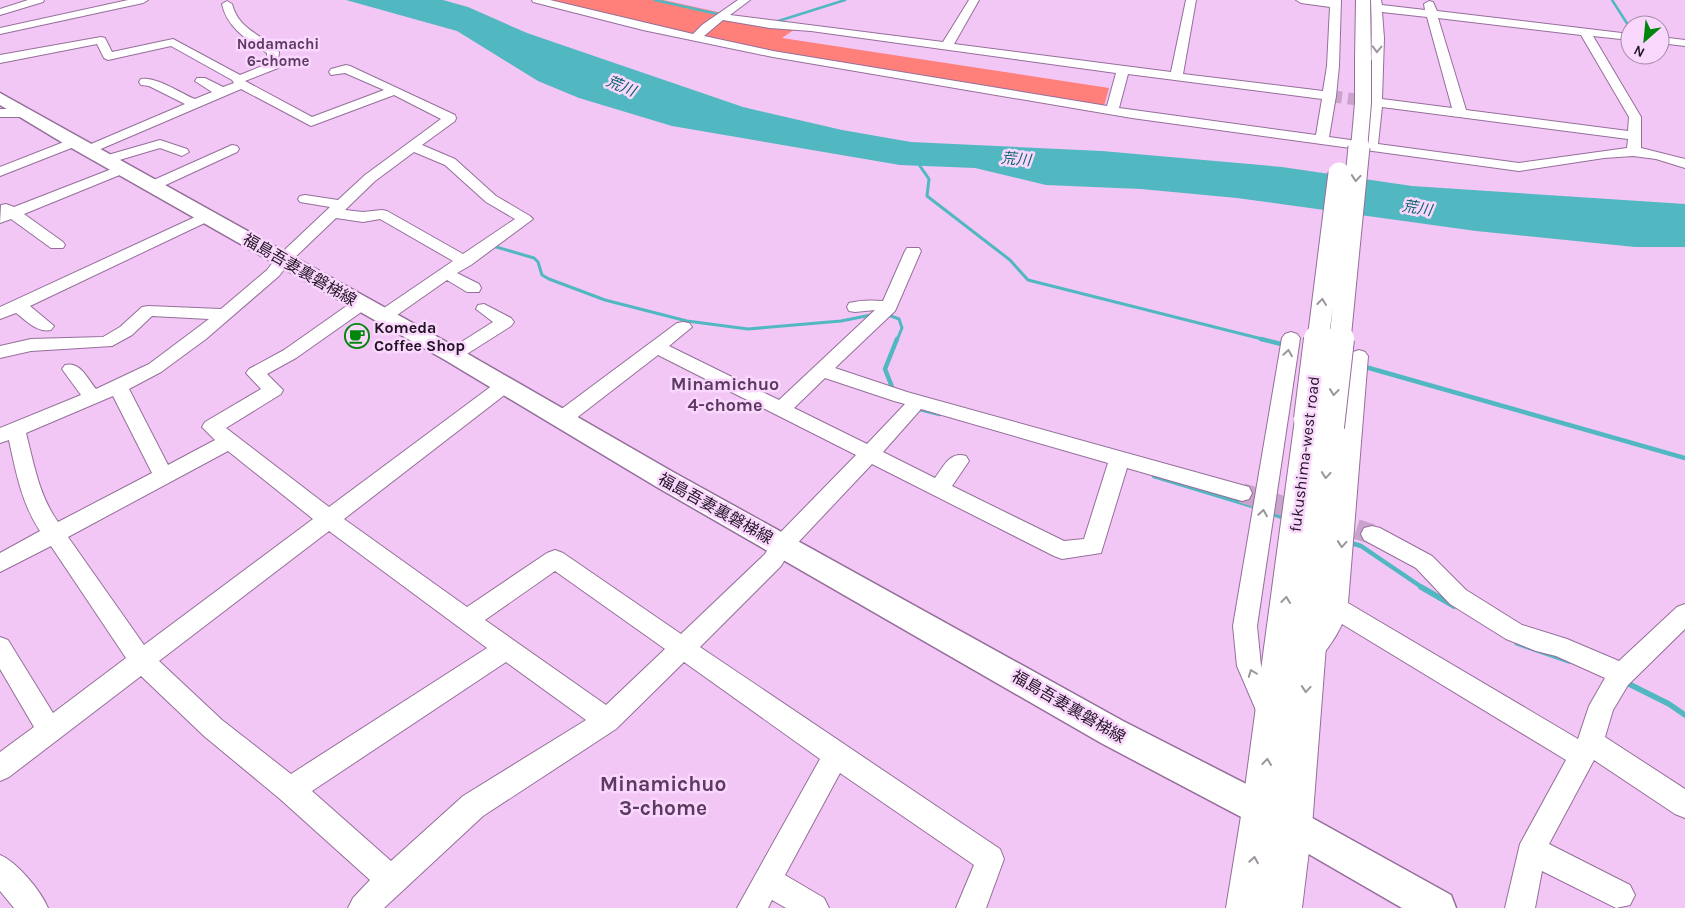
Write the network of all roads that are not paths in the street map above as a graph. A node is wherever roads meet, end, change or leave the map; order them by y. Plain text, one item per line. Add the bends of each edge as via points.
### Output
1 (39, 0) edge
2 (144, 0) edge
3 (537, 0) edge
4 (745, 0) edge
5 (974, 0) edge
6 (1191, 0) edge
7 (1301, 0) edge
8 (1363, 0) edge
9 (1428, 0) edge
10 (1341, 1) edge
11 (227, 4) dead end
12 (1377, 4) edge
13 (0, 12) edge
14 (1432, 14) junction
15 (722, 17) junction
16 (0, 31) edge
17 (1585, 32) junction
18 (1620, 36) edge
19 (696, 38) junction
20 (1670, 41) edge
21 (1685, 43) edge
22 (947, 46) junction
23 (187, 49) junction
24 (170, 55) dead end
25 (1355, 58) junction
26 (0, 59) edge
27 (1123, 70) junction
28 (335, 72) dead end
29 (1176, 77) junction
30 (201, 81) dead end
31 (145, 82) dead end
32 (239, 82) junction
33 (394, 91) junction
34 (222, 92) junction
35 (1330, 96) junction
36 (0, 98) edge
37 (1376, 102) junction
38 (196, 104) junction
39 (1112, 110) junction
40 (0, 113) edge
41 (27, 113) junction
42 (1460, 113) junction
43 (1635, 136) junction
44 (1322, 138) junction
45 (1372, 145) junction
46 (412, 146) junction
47 (232, 149) dead end
48 (182, 152) dead end
49 (1634, 152) junction
50 (98, 155) junction
51 (1685, 164) edge
52 (3, 168) edge
53 (152, 186) junction
54 (305, 199) dead end
55 (0, 205) edge
56 (338, 209) junction
57 (7, 216) edge
58 (208, 216) junction
59 (57, 245) dead end
60 (913, 250) dead end
61 (283, 260) junction
62 (465, 262) junction
63 (447, 274) junction
64 (473, 288) dead end
65 (361, 304) junction
66 (18, 306) junction
67 (855, 307) dead end
68 (889, 307) junction
69 (484, 309) dead end
70 (0, 314) edge
71 (223, 314) junction
72 (384, 316) junction
73 (45, 326) dead end
74 (683, 326) dead end
75 (1291, 338) dead end
76 (656, 347) junction
77 (0, 352) edge
78 (453, 355) junction
79 (1359, 356) dead end
80 (71, 369) dead end
81 (822, 370) junction
82 (504, 386) junction
83 (118, 387) junction
84 (93, 398) junction
85 (906, 401) junction
86 (781, 409) junction
87 (563, 418) junction
88 (1319, 423) junction
89 (8, 433) edge
90 (230, 441) junction
91 (868, 453) junction
92 (959, 461) dead end
93 (1118, 464) junction
94 (164, 476) junction
95 (939, 488) junction
96 (1242, 493) tunnel mouth
97 (330, 520) junction
98 (53, 534) junction
99 (1372, 534) tunnel mouth
100 (782, 545) junction
101 (0, 563) edge
102 (1336, 608) junction
103 (1685, 614) edge
104 (468, 619) junction
105 (0, 647) edge
106 (507, 648) junction
107 (682, 648) junction
108 (1309, 653) junction
109 (142, 661) junction
110 (1619, 677) junction
111 (1272, 718) junction
112 (606, 721) junction
113 (50, 731) junction
114 (1587, 749) junction
115 (836, 755) junction
116 (0, 768) edge
117 (290, 790) junction
118 (1685, 805) edge
119 (1277, 818) junction
120 (1532, 851) junction
121 (0, 869) edge
122 (391, 880) junction
123 (767, 881) junction
124 (1620, 895) dead end
125 (33, 908) edge
126 (363, 908) edge
127 (752, 908) edge
128 (814, 908) edge
129 (971, 908) edge
130 (1246, 908) edge
131 (1282, 908) edge
132 (1438, 908) edge
133 (1520, 908) edge

1 - 13 street
2 - 16 street
3 - 19 street via 643,28
4 - 15 street
5 - 22 street
6 - 29 street
7 - 10 street
8 - 25 highway, fukushima-west road
9 - 14 street
10 - 25 highway, fukushima-west road
10 - 35 street
11 - 32 street via 233,21 273,52 274,65
12 - 14 street
12 -> 37 street
14 - 17 street
14 - 42 street
15 - 19 street
15 - 22 street
17 - 18 street
17 - 43 street via 1635,117
19 - 39 street via 773,54
20 - 21 street
22 - 27 street
23 - 24 street
23 - 26 street via 173,42 107,61 101,40 38,57
23 - 32 street via 236,77
25 - 88 highway, fukushima-west road, bridge via 1363,104
27 - 29 street
27 - 39 street
28 - 33 street via 346,69
29 - 35 street
30 - 34 street
31 - 38 street via 152,82
32 - 33 street via 311,122
32 - 34 street
33 - 46 street via 453,116
34 - 38 street
35 - 44 street
36 - 41 main road, 福島吾妻裏磐梯線
37 - 42 street
37 - 45 street
38 - 50 street
39 - 44 street
40 - 41 street
41 - 50 main road, 福島吾妻裏磐梯線
42 - 43 street
43 - 49 street
44 - 45 street
45 - 49 street via 1518,167
46 - 56 street via 370,178
46 - 62 street via 450,162 491,199 525,219
47 - 53 street
48 - 50 street via 160,144
49 - 51 street
50 - 52 street
50 - 53 main road, 福島吾妻裏磐梯線
50 - 57 street
53 - 58 main road, 福島吾妻裏磐梯線
54 - 56 street
55 - 57 street
56 - 61 street
56 - 62 street via 363,217 382,214
57 - 59 street
58 - 61 main road, 福島吾妻裏磐梯線
58 - 66 street
60 - 68 street
61 - 65 main road, 福島吾妻裏磐梯線
61 - 71 street via 273,273
62 - 63 street
63 - 64 street
63 - 72 street
65 - 72 main road, 福島吾妻裏磐梯線
65 - 90 street via 290,354 255,373 274,390 212,427
66 - 70 street
66 - 73 street
67 - 68 street
68 - 81 street
69 - 78 street via 505,322
71 - 77 street via 148,311 126,331 106,342 31,345
71 - 83 street via 155,368
72 - 78 main road, 福島吾妻裏磐梯線
74 - 76 street
111 -> 75 street via 1249,666 1245,626
76 - 86 street
76 - 87 street
78 - 82 main road, 福島吾妻裏磐梯線
79 -> 102 street
80 - 84 street
81 - 85 street
81 - 86 street
82 - 87 main road, 福島吾妻裏磐梯線
82 - 97 street
83 - 84 street
83 - 94 street
84 - 89 street
85 - 91 street
85 - 93 street
86 - 91 street
87 - 100 main road, 福島吾妻裏磐梯線 via 664,480
88 -> 108 highway, fukushima-west road
111 -> 88 highway, fukushima-west road
89 - 98 street via 38,511
90 - 94 street
90 - 97 street
91 - 95 street
91 - 100 street
92 - 95 street
93 - 95 street via 1092,547 1062,550
93 - 96 street
94 - 98 street
97 - 104 street
97 - 109 street
98 - 101 street
98 - 109 street
99 - 110 street via 1424,562 1458,597 1514,632 1559,646
100 - 107 street via 772,560
100 - 119 main road, 福島吾妻裏磐梯線 via 1112,732
102 - 108 street via 1329,627
102 - 114 street
103 - 110 street
104 - 106 street
104 - 107 street via 555,559
105 - 113 street
106 - 112 street
106 - 117 street
107 - 112 street
107 - 115 street
108 -> 119 highway, fukushima-west road
109 - 113 street
109 - 117 street via 213,728
110 - 114 street via 1602,706
119 -> 111 highway, fukushima-west road
112 - 122 street via 473,806
113 - 116 street
114 - 118 street
114 - 120 street
115 - 123 street
115 - 129 street via 990,859
117 - 122 street
130 -> 119 highway, fukushima-west road
119 - 131 highway, fukushima-west road
119 - 132 main road, 福島吾妻裏磐梯線
120 - 124 street
120 - 133 street
121 - 125 street
122 - 126 street
123 - 127 street
123 - 128 street

